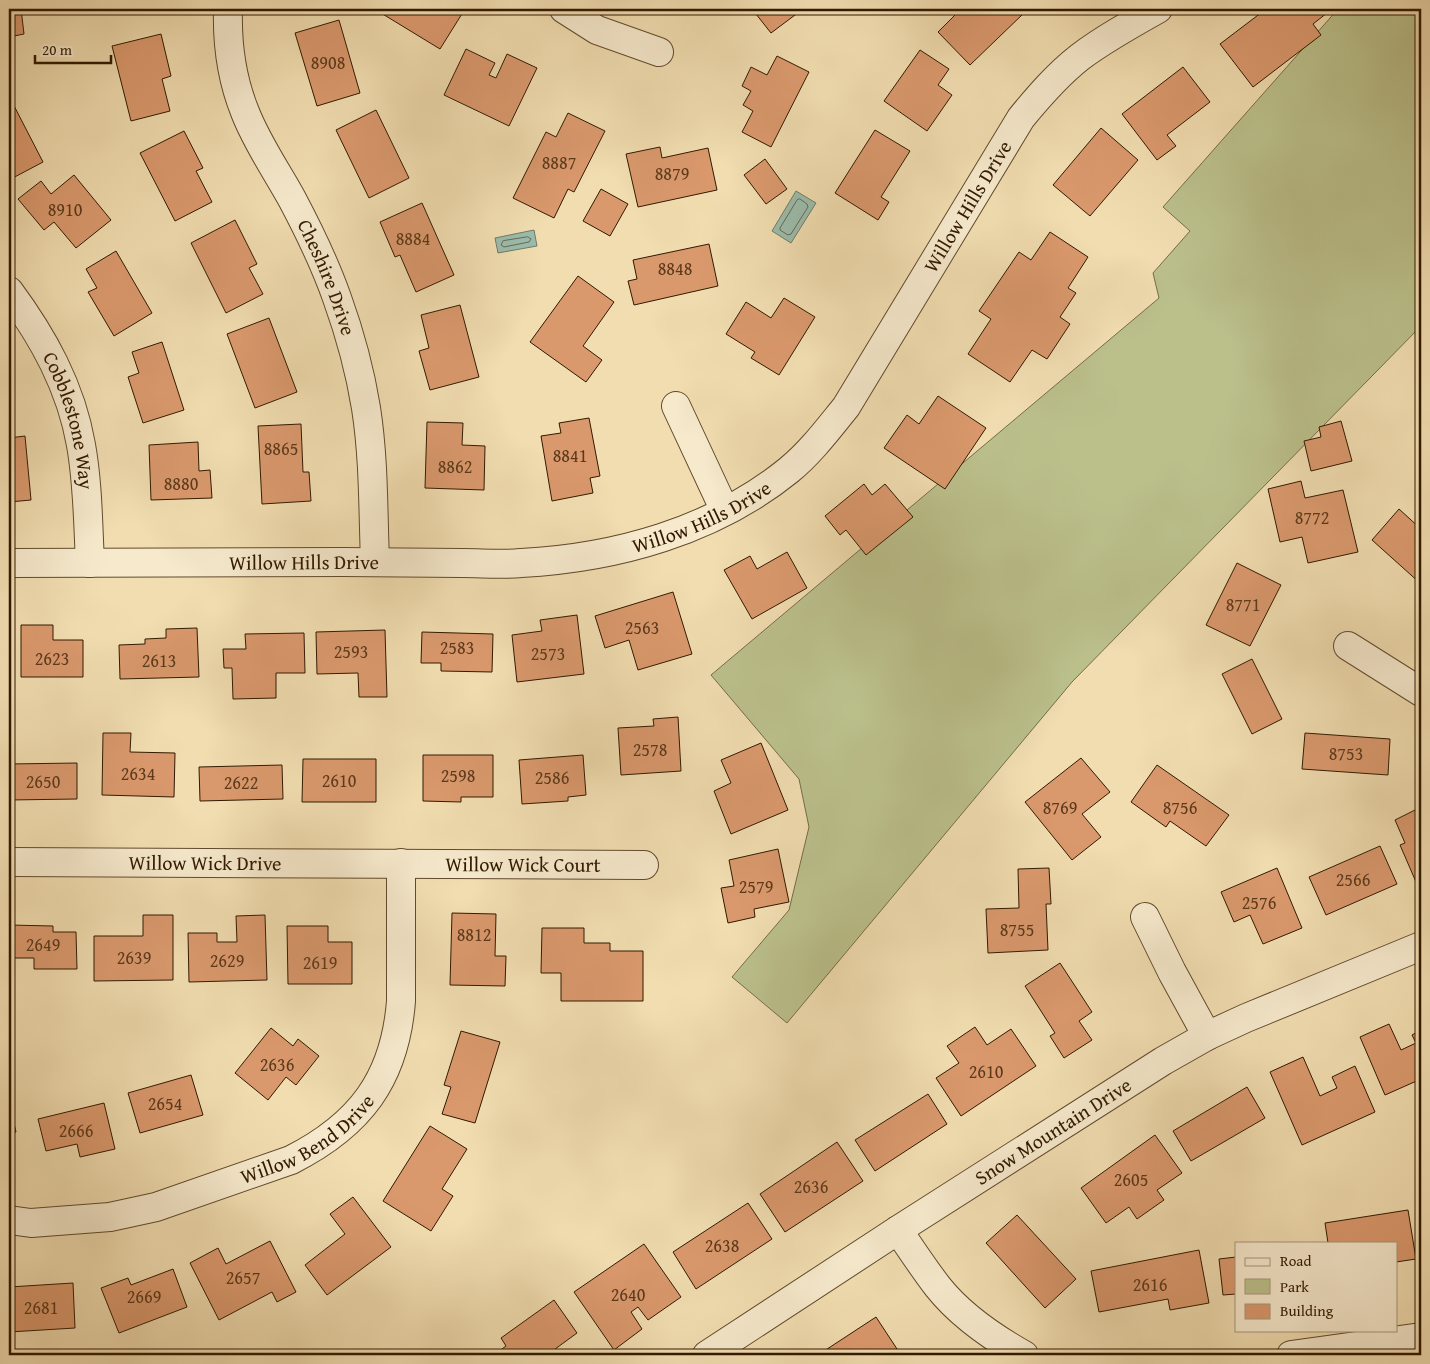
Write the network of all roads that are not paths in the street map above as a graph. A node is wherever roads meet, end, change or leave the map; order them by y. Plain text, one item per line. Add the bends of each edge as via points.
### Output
1 (228, 9) edge
2 (564, 9) edge
3 (1158, 9) edge
4 (659, 52) dead end
5 (9, 291) edge
6 (676, 406) dead end
7 (725, 511) junction
8 (375, 562) junction
9 (90, 563) junction
10 (9, 564) edge
11 (1348, 646) dead end
12 (1421, 692) edge
13 (9, 862) edge
14 (401, 863) junction
15 (644, 865) dead end
16 (1145, 917) dead end
17 (1421, 946) edge
18 (1207, 1036) junction
19 (9, 1220) edge
20 (898, 1230) junction
21 (1421, 1336) edge
22 (707, 1355) edge
23 (1024, 1355) edge
24 (1291, 1355) edge

1 - 8 street, Cheshire Drive via 233,70 244,112 316,246 354,351 366,408 372,466
2 - 4 street via 597,30
3 - 7 street, Willow Hills Drive via 1112,34 1048,86 1021,118 846,407 790,469 759,493
5 - 9 street, Cobblestone Way via 54,362 71,403 87,487
6 - 7 street
7 - 8 street, Willow Hills Drive via 680,532 630,548 574,559 518,564
8 - 9 street, Willow Hills Drive
9 - 10 street, Willow Hills Drive
11 - 12 street
13 - 14 street, Willow Wick Drive
14 - 15 street, Willow Wick Court
14 - 19 street, Willow Bend Drive via 401,1001 395,1045 377,1086 337,1132 291,1160 156,1207 110,1217 31,1223
16 - 18 street
17 - 18 street, Snow Mountain Drive
18 - 20 street, Snow Mountain Drive
20 - 22 street, Snow Mountain Drive
20 - 23 street via 938,1288 965,1315 994,1338
21 - 24 street

